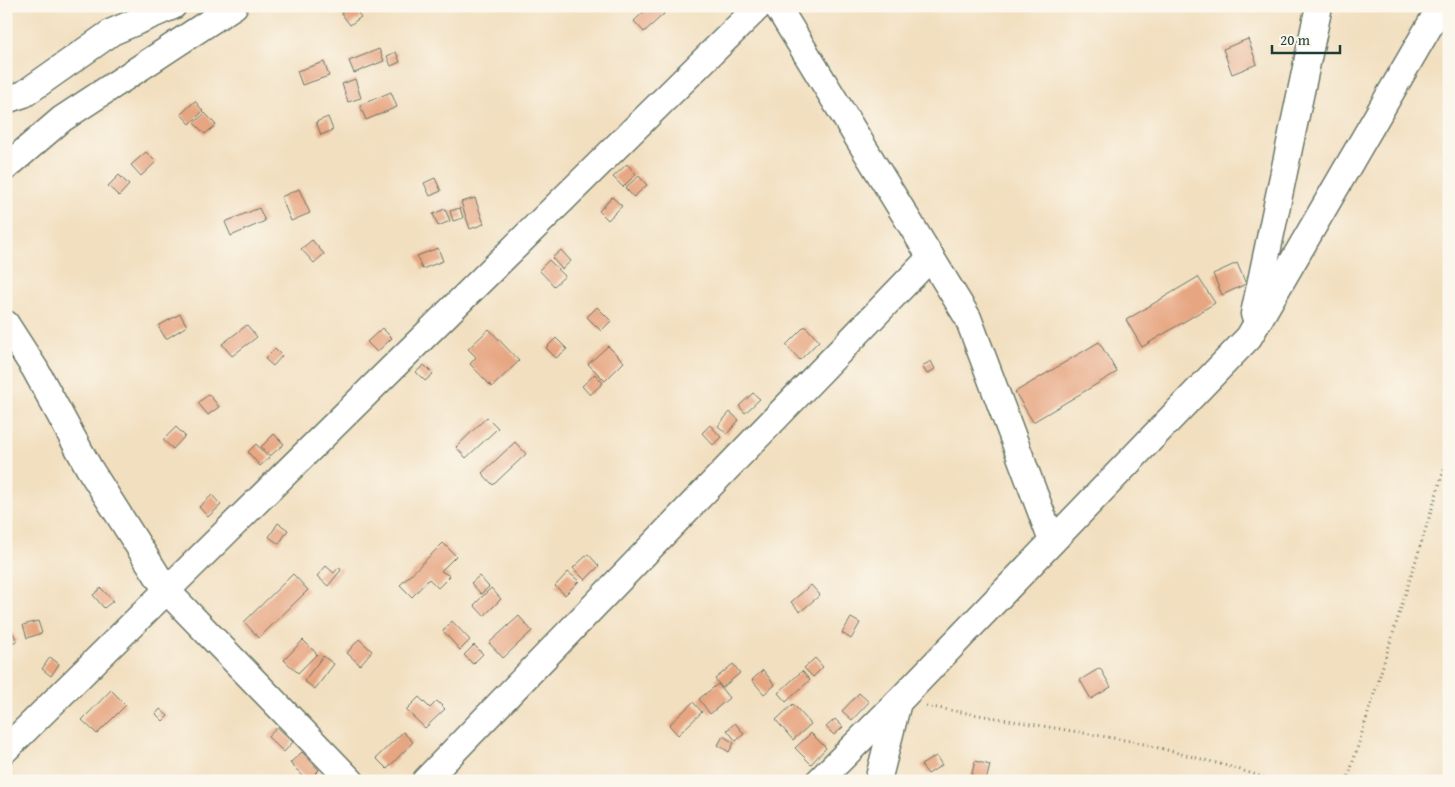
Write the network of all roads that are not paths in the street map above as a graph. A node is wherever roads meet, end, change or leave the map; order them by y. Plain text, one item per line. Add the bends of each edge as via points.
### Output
1 (173, 6) edge
2 (234, 6) edge
3 (759, 6) edge
4 (777, 6) edge
5 (1319, 6) edge
6 (1441, 6) edge
7 (6, 100) edge
8 (6, 167) edge
9 (931, 256) junction
10 (6, 324) edge
11 (1249, 337) junction
12 (1052, 541) junction
13 (167, 591) junction
14 (899, 701) junction
15 (6, 750) edge
16 (351, 781) edge
17 (425, 781) edge
18 (819, 781) edge
19 (878, 781) edge

1 - 7 street via 112,32 24,94
2 - 8 street via 62,118
3 - 13 street
4 - 9 street
5 - 11 street
6 - 11 street
9 - 12 street via 968,318
9 - 17 street
10 - 13 street via 35,369 89,468
11 - 12 street
12 - 14 street
13 - 15 street
13 - 16 street
14 - 18 street
14 - 19 street

